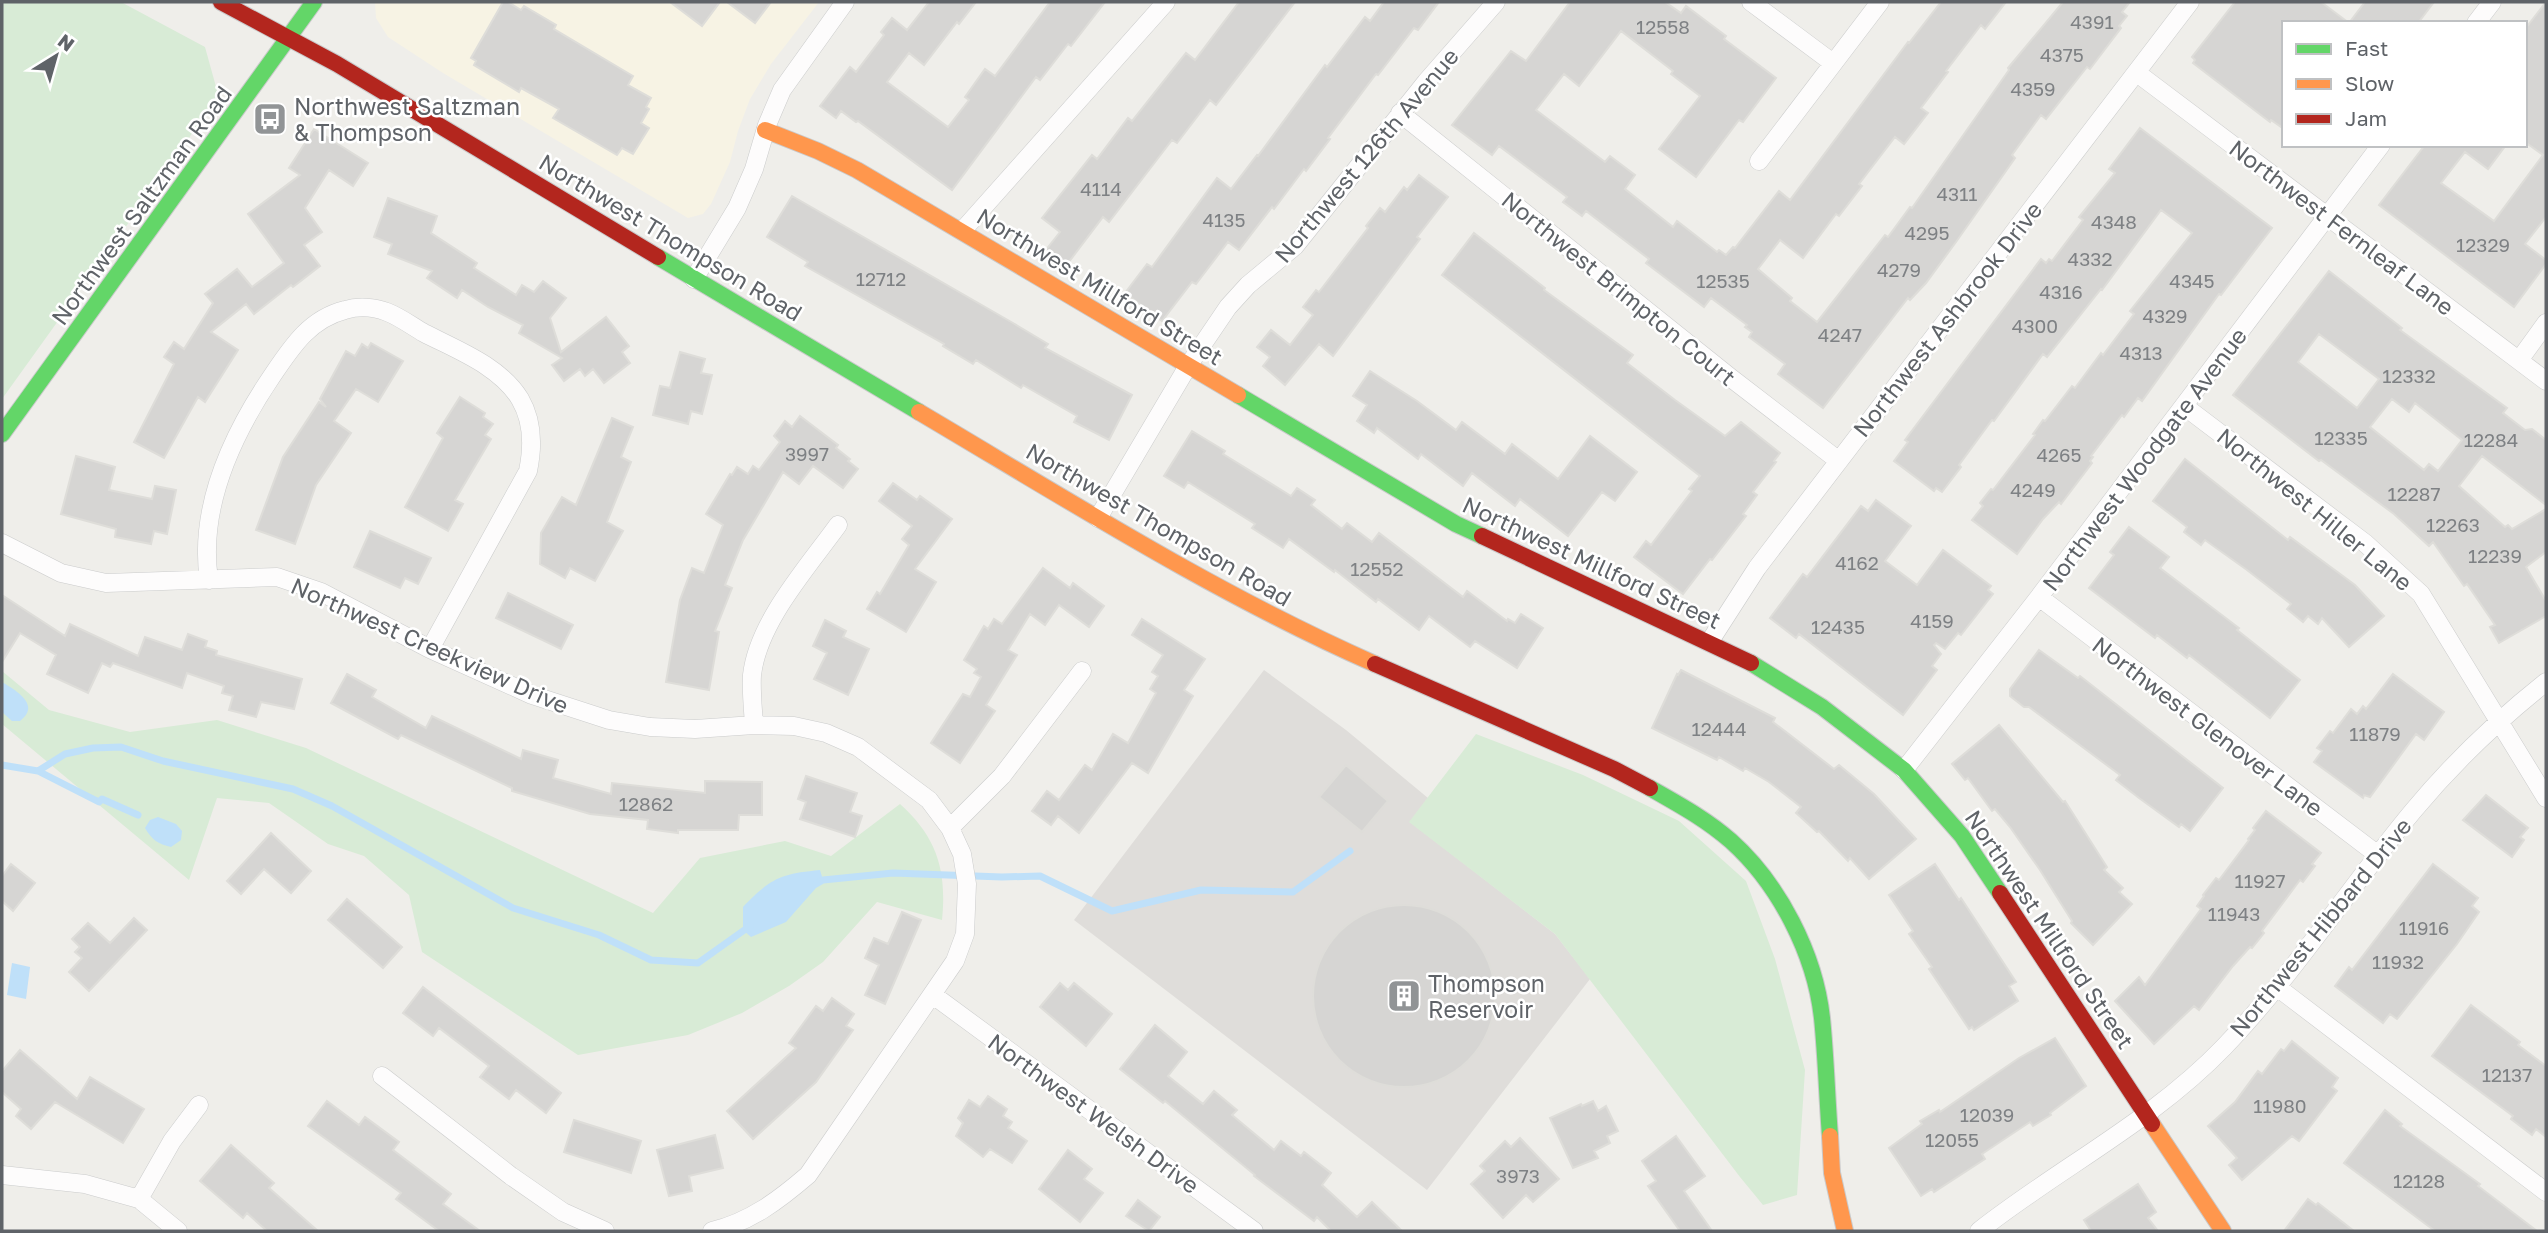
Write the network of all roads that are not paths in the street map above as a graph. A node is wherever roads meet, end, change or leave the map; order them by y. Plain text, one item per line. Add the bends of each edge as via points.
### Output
1 (221, 2) edge
2 (314, 2) edge
3 (845, 2) edge
4 (1167, 2) edge
5 (1496, 2) edge
6 (1751, 2) edge
7 (1880, 2) edge
8 (2190, 2) edge
9 (2492, 2) edge
10 (2478, 21) edge
11 (288, 38) junction
12 (1833, 64) junction
13 (2137, 72) junction
14 (1400, 113) junction
15 (765, 130) junction
16 (2379, 147) edge
17 (1759, 161) dead end
18 (2326, 217) junction
19 (963, 230) junction
20 (694, 279) junction
21 (2546, 323) edge
22 (2520, 359) junction
23 (1188, 366) junction
24 (2546, 381) edge
25 (2184, 406) junction
26 (2, 434) edge
27 (1839, 461) junction
28 (1098, 518) junction
29 (838, 525) dead end
30 (2, 543) edge
31 (209, 580) junction
32 (2039, 597) junction
33 (1710, 642) junction
34 (430, 649) junction
35 (1082, 671) dead end
36 (2546, 682) edge
37 (2499, 721) junction
38 (754, 725) junction
39 (1904, 770) junction
40 (2546, 798) edge
41 (950, 828) junction
42 (2378, 855) junction
43 (2277, 987) junction
44 (933, 995) junction
45 (382, 1076) dead end
46 (199, 1105) dead end
47 (2147, 1113) junction
48 (2, 1174) edge
49 (2546, 1192) edge
50 (139, 1199) junction
51 (178, 1231) edge
52 (605, 1231) edge
53 (712, 1231) edge
54 (1254, 1231) edge
55 (1845, 1231) edge
56 (1979, 1231) edge
57 (2224, 1231) edge

1 - 11 street, Northwest Thompson Road
2 - 11 street, Northwest Saltzman Road
3 - 15 street via 782,90
4 - 19 street
5 - 14 street, Northwest 126th Avenue
6 - 12 street
7 - 12 street
8 - 13 street, Northwest Ashbrook Drive
9 - 10 street
11 - 20 street, Northwest Thompson Road
11 - 26 street, Northwest Saltzman Road
12 - 17 street
13 - 18 street, Northwest Fernleaf Lane
13 - 27 street, Northwest Ashbrook Drive
14 - 23 street, Northwest 126th Avenue via 1295,246 1228,307
14 - 27 street, Northwest Brimpton Court
15 - 19 street, Northwest Millford Street via 857,170
15 - 20 street via 737,208
16 - 18 street, Northwest Woodgate Avenue
18 - 22 street, Northwest Fernleaf Lane
18 - 25 street, Northwest Woodgate Avenue
19 - 23 street, Northwest Millford Street
20 - 28 street, Northwest Thompson Road
21 - 22 street
22 - 24 street, Northwest Fernleaf Lane
23 - 28 street, Northwest 126th Avenue
23 - 33 street, Northwest Millford Street via 1456,524
25 - 32 street, Northwest Woodgate Avenue
25 - 37 street, Northwest Hiller Lane via 2406,578 2421,594
27 - 33 street, Northwest Ashbrook Drive via 1757,568
28 - 55 street, Northwest Thompson Road via 1311,636 1651,787 1731,841 1763,876 1810,963 1822,1016 1832,1173
29 - 38 street via 760,643 752,675
30 - 31 street, Northwest Creekview Drive via 61,573 107,583
31 - 34 street, Northwest Creekview Drive via 277,577 301,584
31 - 34 street via 207,548 216,489 233,440 268,382 311,326 345,310 365,307 387,312 489,368 509,384 530,426 528,471
32 - 39 street, Northwest Woodgate Avenue
32 - 42 street, Northwest Glenover Lane
33 - 39 street, Northwest Millford Street via 1789,684
34 - 38 street, Northwest Creekview Drive via 532,695 609,720 695,729
35 - 41 street via 1002,776
36 - 37 street, Northwest Hibbard Drive
37 - 40 street, Northwest Hiller Lane
37 - 42 street, Northwest Hibbard Drive via 2438,782
38 - 41 street, Northwest Creekview Drive via 794,726 858,747 929,800
39 - 47 street, Northwest Millford Street via 1970,847
41 - 44 street, Northwest Creekview Drive via 962,854 967,884 965,934 955,961
42 - 43 street, Northwest Hibbard Drive
43 - 47 street, Northwest Hibbard Drive via 2188,1082
43 - 49 street
44 - 53 street, Northwest Creekview Drive via 808,1175 777,1202 734,1226
44 - 54 street, Northwest Welsh Drive
45 - 52 street via 511,1176 563,1212
46 - 50 street
47 - 56 street, Northwest Hibbard Drive
47 - 57 street, Northwest Millford Street
48 - 50 street via 85,1184
50 - 51 street

